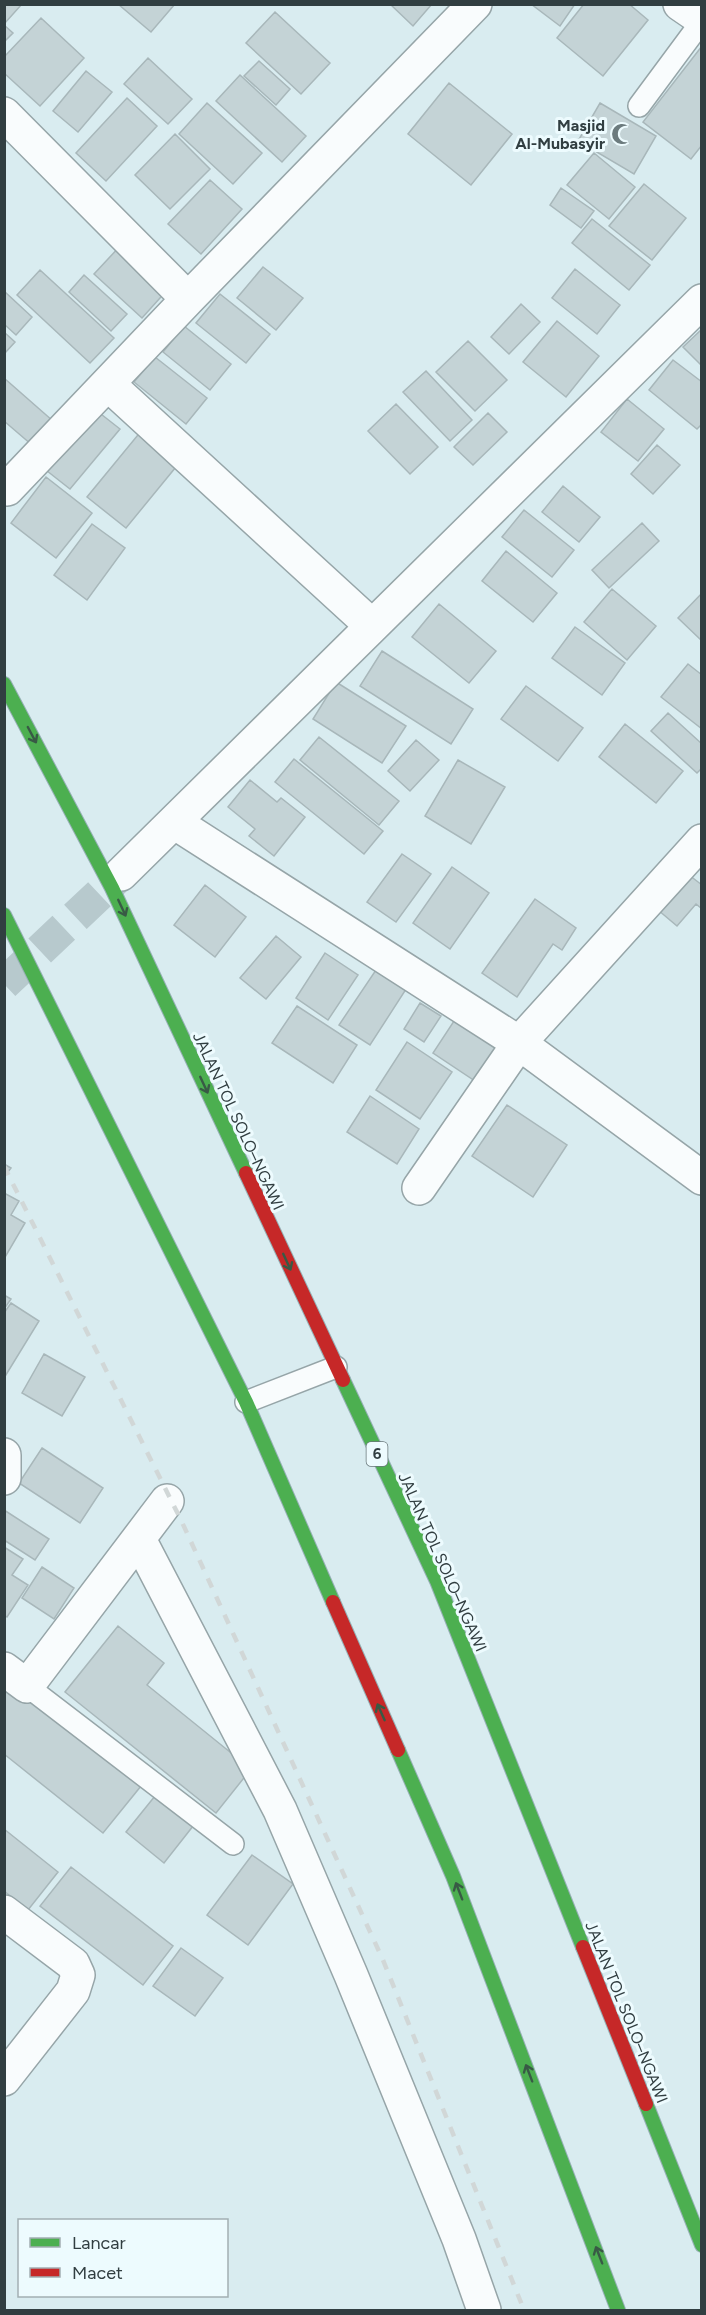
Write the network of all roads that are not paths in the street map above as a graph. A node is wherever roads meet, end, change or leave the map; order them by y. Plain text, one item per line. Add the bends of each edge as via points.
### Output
1 (475, 4) edge
2 (680, 4) edge
3 (702, 20) edge
4 (639, 106) dead end
5 (4, 114) edge
6 (188, 299) junction
7 (702, 301) edge
8 (108, 384) junction
9 (8, 489) dead end
10 (371, 625) junction
11 (4, 684) edge
12 (174, 822) junction
13 (702, 840) edge
14 (121, 874) tunnel mouth
15 (4, 915) edge
16 (519, 1042) junction
17 (702, 1179) edge
18 (418, 1188) dead end
19 (336, 1367) junction
20 (246, 1402) junction
21 (4, 1455) edge
22 (4, 1478) edge
23 (167, 1501) dead end
24 (139, 1539) junction
25 (16, 1678) edge
26 (233, 1844) dead end
27 (4, 1912) edge
28 (4, 2079) edge
29 (702, 2245) edge
30 (484, 2310) edge
31 (618, 2310) edge

1 - 6 street
2 - 3 street
3 - 4 lane
5 - 6 street
6 - 8 street
7 - 10 street
8 - 9 street
8 - 10 street
10 - 12 street
11 -> 19 highway, JALAN TOL SOLO–NGAWI / 6 via 112,888
12 - 14 street
12 - 16 street
13 - 16 street
15 - 20 highway
16 - 17 street
16 - 18 street
19 - 20 lane
19 - 29 highway, JALAN TOL SOLO–NGAWI / 6 via 437,1581
31 -> 20 highway via 453,1876
21 - 22 street
23 - 24 street
24 - 25 street via 90,1599
24 - 30 street via 280,1810 351,1975
25 - 26 lane
27 - 28 street via 73,1964 78,1975 73,1991

